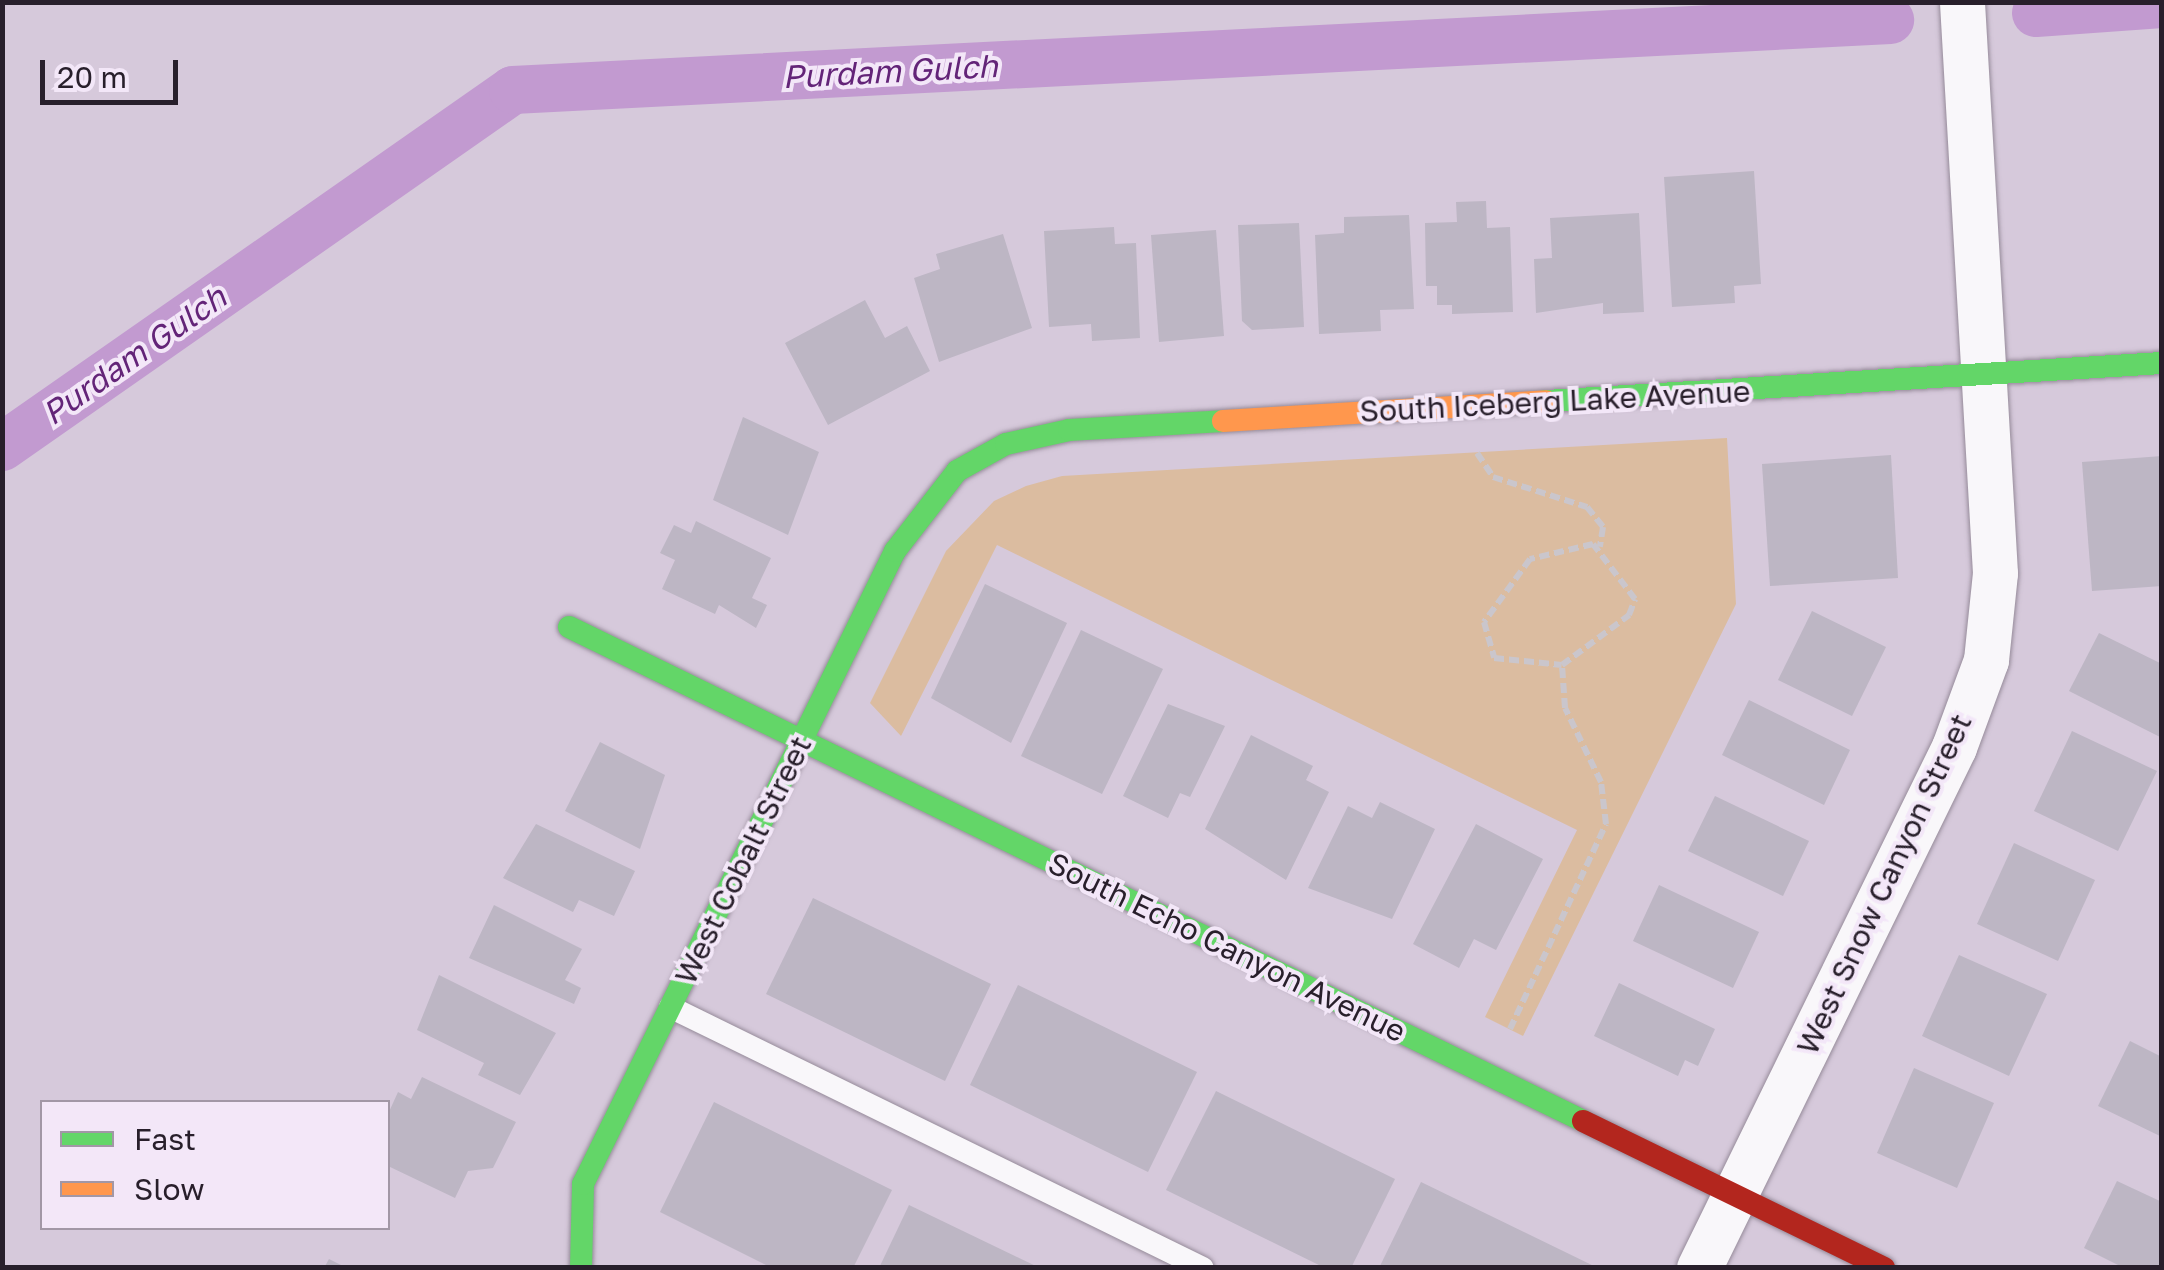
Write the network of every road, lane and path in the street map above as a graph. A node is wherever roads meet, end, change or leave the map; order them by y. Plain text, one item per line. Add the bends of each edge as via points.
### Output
1 (1962, 2) edge
2 (2162, 363) edge
3 (1984, 374) junction
4 (1476, 442) dead end
5 (957, 470) joint
6 (1600, 547) junction
7 (570, 627) dead end
8 (1562, 665) junction
9 (802, 740) junction
10 (670, 1007) junction
11 (1505, 1039) dead end
12 (1734, 1194) junction
13 (581, 1268) edge
14 (1204, 1268) edge
15 (1699, 1268) edge
16 (1884, 1268) edge

1 - 3 street, West Snow Canyon Street
2 - 3 street, South Iceberg Lake Avenue
3 - 5 street, South Iceberg Lake Avenue via 1069,430 1006,444
3 - 12 street, West Snow Canyon Street via 1995,573 1986,660 1954,747
4 - 6 path via 1493,477 1587,506 1603,528
5 - 9 street, West Cobalt Street via 895,551
6 - 8 path via 1636,599 1629,615
6 - 8 path via 1572,544 1530,559 1484,622 1494,658
7 - 9 street, South Echo Canyon Avenue
8 - 11 path via 1565,708 1601,782 1606,824
9 - 10 street, West Cobalt Street
9 - 12 street, South Echo Canyon Avenue
10 - 13 street, West Cobalt Street via 583,1184
10 - 14 lane
12 - 15 street, West Snow Canyon Street
12 - 16 street, South Echo Canyon Avenue

